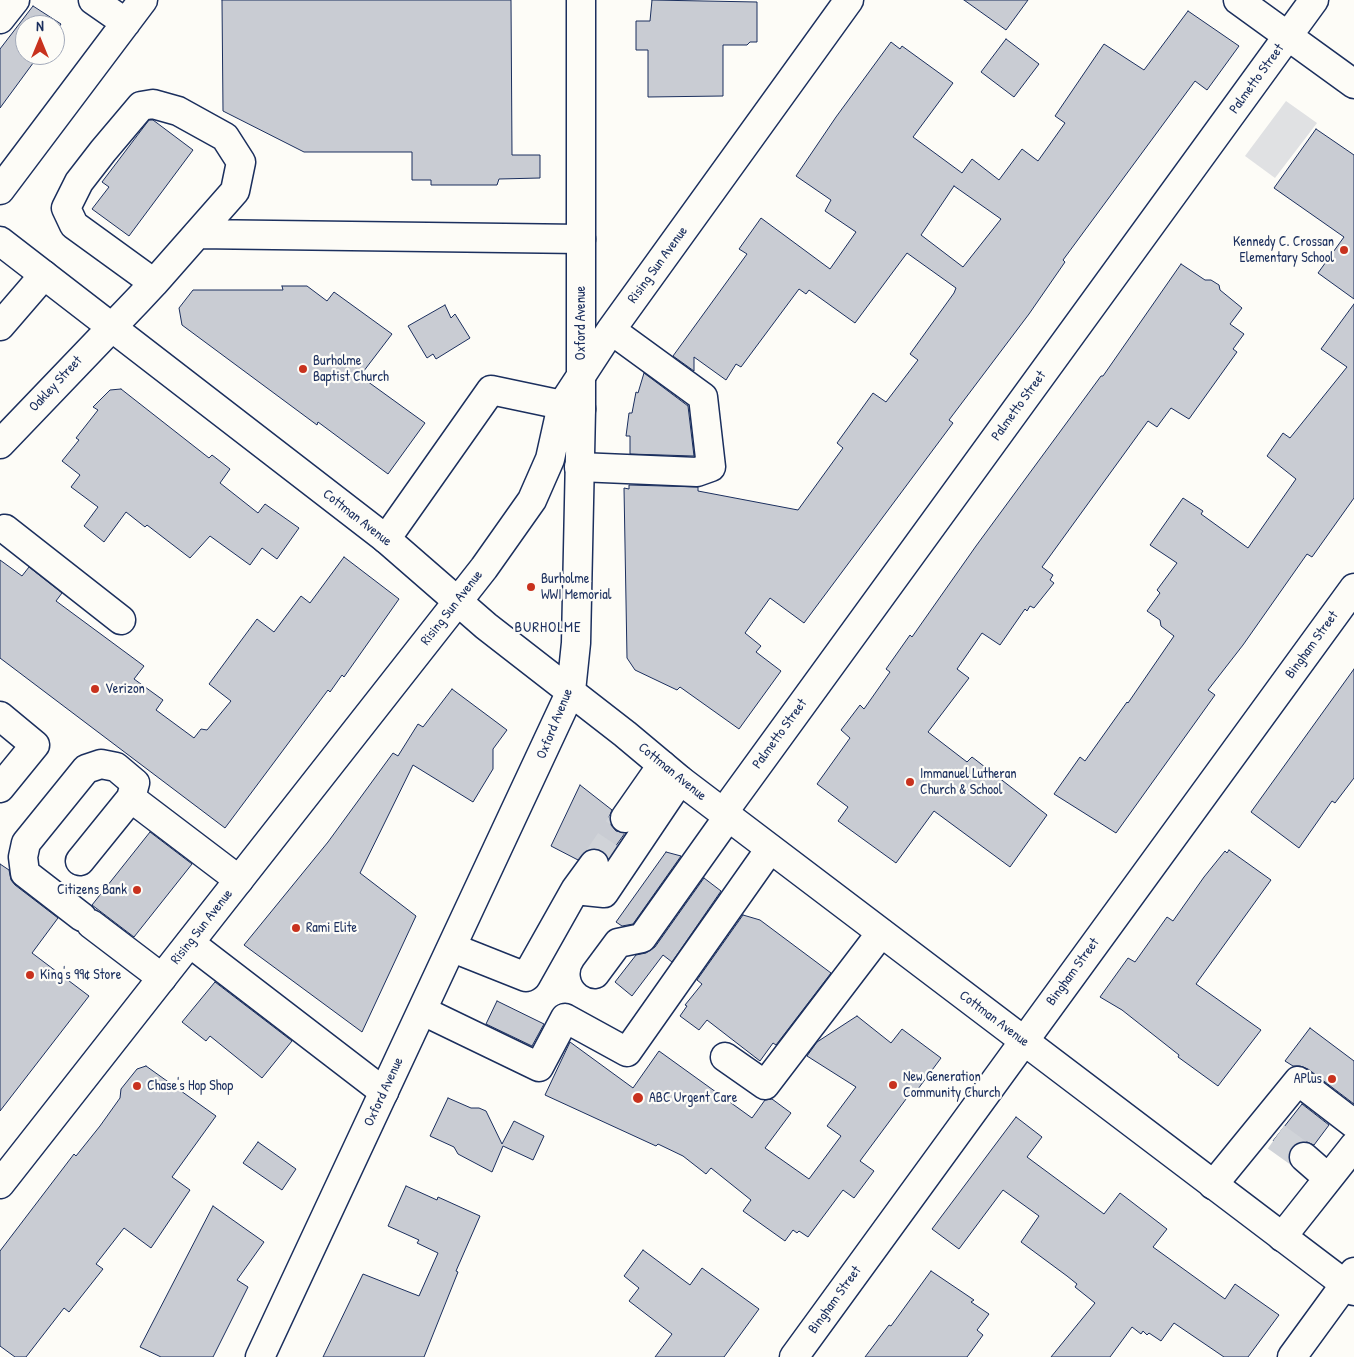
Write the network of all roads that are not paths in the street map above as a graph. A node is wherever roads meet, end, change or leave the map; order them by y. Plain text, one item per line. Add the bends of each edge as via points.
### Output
1 (15, 0) edge
2 (93, 0) edge
3 (143, 0) edge
4 (580, 0) edge
5 (848, 0) edge
6 (1238, 0) edge
7 (1314, 0) edge
8 (0, 19) edge
9 (126, 22) junction
10 (1288, 36) junction
11 (1354, 84) edge
12 (4, 178) edge
13 (197, 234) junction
14 (581, 239) junction
15 (0, 241) edge
16 (44, 274) junction
17 (154, 283) junction
18 (0, 326) edge
19 (112, 326) junction
20 (611, 330) junction
21 (580, 376) junction
22 (571, 407) junction
23 (1, 442) edge
24 (579, 467) junction
25 (2, 530) edge
26 (386, 539) junction
27 (1354, 588) edge
28 (457, 601) junction
29 (121, 620) dead end
30 (571, 692) junction
31 (0, 716) edge
32 (671, 773) junction
33 (0, 788) edge
34 (131, 798) junction
35 (726, 815) junction
36 (625, 818) tunnel mouth
37 (770, 849) junction
38 (80, 861) dead end
39 (594, 864) tunnel mouth
40 (239, 880) junction
41 (575, 890) junction
42 (881, 934) junction
43 (190, 943) junction
44 (453, 948) junction
45 (595, 974) dead end
46 (162, 978) junction
47 (423, 1012) junction
48 (1022, 1040) junction
49 (725, 1057) dead end
50 (384, 1092) junction
51 (1354, 1124) edge
52 (1352, 1151) edge
53 (1304, 1157) tunnel mouth
54 (1328, 1178) junction
55 (0, 1184) edge
56 (1213, 1185) junction
57 (1282, 1237) junction
58 (1351, 1282) edge
59 (260, 1357) edge
60 (794, 1357) edge
61 (1292, 1357) edge

1 - 8 main road
2 - 9 main road
3 - 9 main road
4 - 14 main road, Oxford Avenue
5 - 20 main road, Rising Sun Avenue
6 - 10 main road
7 - 10 main road, Palmetto Street
9 - 12 main road
10 - 11 main road
10 - 35 main road, Palmetto Street
13 - 14 main road
13 - 17 main road
13 - 17 main road via 235,191 241,162 225,137 178,111 153,104 141,106 78,182 66,208 74,225
14 - 21 main road, Oxford Avenue
15 - 16 main road, Cottman Avenue
16 - 18 main road
16 - 19 main road, Cottman Avenue
17 - 19 main road, Oakley Street
19 - 23 main road, Oakley Street
19 - 26 main road, Cottman Avenue
20 - 21 main road, Rising Sun Avenue
20 - 24 main road via 702,397 711,467 697,472
21 - 22 main road, Rising Sun Avenue
22 - 24 main road, Oxford Avenue
22 - 26 main road via 491,390
22 - 28 main road, Rising Sun Avenue via 532,500
24 - 30 main road, Oxford Avenue via 576,642
25 - 29 main road
26 - 28 main road, Cottman Avenue
27 - 48 main road, Bingham Street
28 - 30 main road, Cottman Avenue
28 - 40 main road, Rising Sun Avenue
30 - 32 main road, Cottman Avenue
30 - 44 main road, Oxford Avenue
31 - 33 main road via 36,745
32 - 35 main road, Cottman Avenue
32 - 36 main road
32 - 41 main road via 604,893
34 - 38 main road
34 - 40 main road
34 - 46 main road via 135,783 116,767 101,764 86,768 26,843 23,857 25,873
35 - 37 main road, Cottman Avenue
35 - 45 main road, Palmetto Street via 642,938 618,943
37 - 42 main road, Cottman Avenue
37 - 47 main road via 627,1052 565,1018 539,1067
39 - 41 main road
40 - 43 main road, Rising Sun Avenue
41 - 44 main road via 526,977
42 - 48 main road, Cottman Avenue
42 - 49 main road via 765,1085
43 - 46 main road, Rising Sun Avenue
43 - 50 main road
44 - 47 main road, Oxford Avenue
46 - 55 main road, Rising Sun Avenue
47 - 50 main road, Oxford Avenue
48 - 56 main road, Cottman Avenue
48 - 60 main road, Bingham Street
50 - 59 main road, Oxford Avenue
51 - 56 main road via 1298,1081 1269,1131
52 - 54 main road
53 - 54 main road
54 - 57 main road
56 - 57 main road, Cottman Avenue
57 - 58 main road, Cottman Avenue
58 - 61 main road

